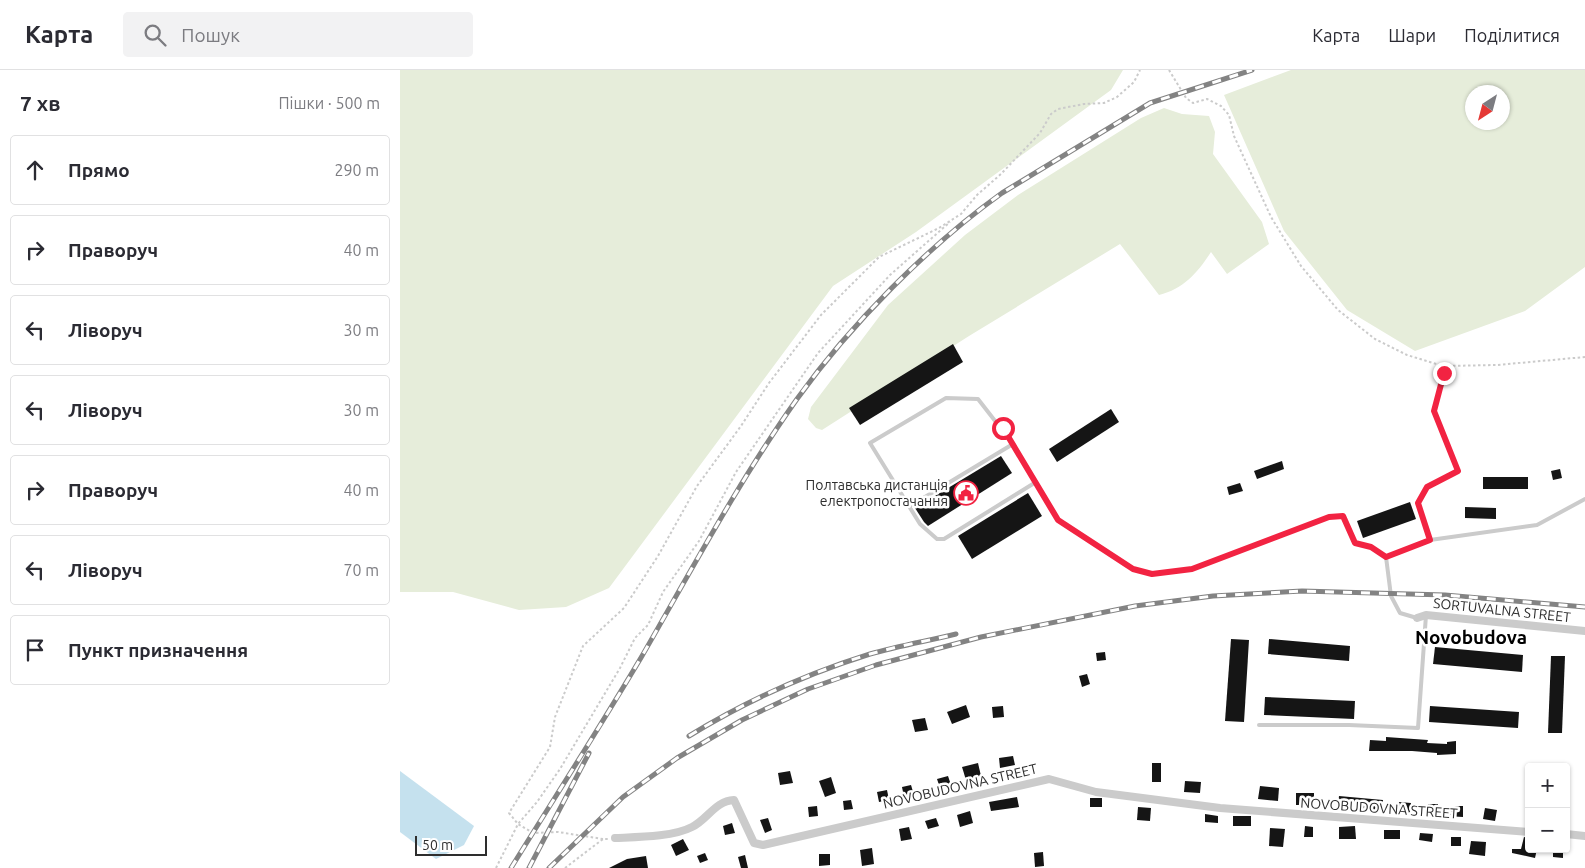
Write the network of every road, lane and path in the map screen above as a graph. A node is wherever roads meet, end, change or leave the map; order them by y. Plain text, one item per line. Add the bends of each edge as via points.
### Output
1 (1140, 70) edge
2 (1169, 70) edge
3 (959, 214) junction
4 (1585, 357) edge
5 (1443, 366) junction
6 (1013, 444) junction
7 (1036, 482) junction
8 (1585, 499) edge
9 (910, 506) junction
10 (1430, 540) junction
11 (1386, 557) junction
12 (1426, 615) junction
13 (1417, 618) joint
14 (1585, 631) edge
15 (1259, 725) dead end
16 (518, 824) junction
17 (1525, 832) edge
18 (1570, 834) edge
19 (1585, 836) edge
20 (615, 838) joint
21 (602, 839) junction
22 (496, 868) edge
23 (565, 868) edge

1 - 3 path via 1134,82 1117,98 1104,103 1058,109 1051,114 1040,133
2 - 5 path via 1186,98 1193,103 1207,99 1229,114 1234,136 1271,217 1301,266 1338,310 1376,340 1407,355
3 - 16 path via 890,275 818,353 736,472 699,542 663,592 648,625 635,638 560,769
3 - 16 path via 939,228 879,257 821,315 768,383 742,426 697,486 624,608 583,646 555,717 550,747 509,813
4 - 5 path
5 - 10 path via 1434,411 1458,471 1427,487 1418,503
6 - 7 lane
6 - 9 lane
6 - 9 lane via 978,399 968,397 946,398 870,443
7 - 9 lane via 944,539 931,535
7 - 11 lane via 1058,520 1133,569 1152,574 1192,569 1329,517 1343,516 1355,543 1371,547
8 - 10 lane via 1537,525
10 - 11 lane
11 - 13 lane via 1391,596 1400,613
12 - 13 street, SORTUVALNA STREET
12 - 14 street, SORTUVALNA STREET
12 - 15 lane via 1418,728
16 - 21 path via 533,833 558,832
16 - 22 path
17 - 20 street, NOVOBUDOVNA STREET via 1220,808 1096,792 1049,779 763,845 754,843 734,800 724,800 693,827 652,837
18 - 19 street
20 - 21 path
21 - 23 path

